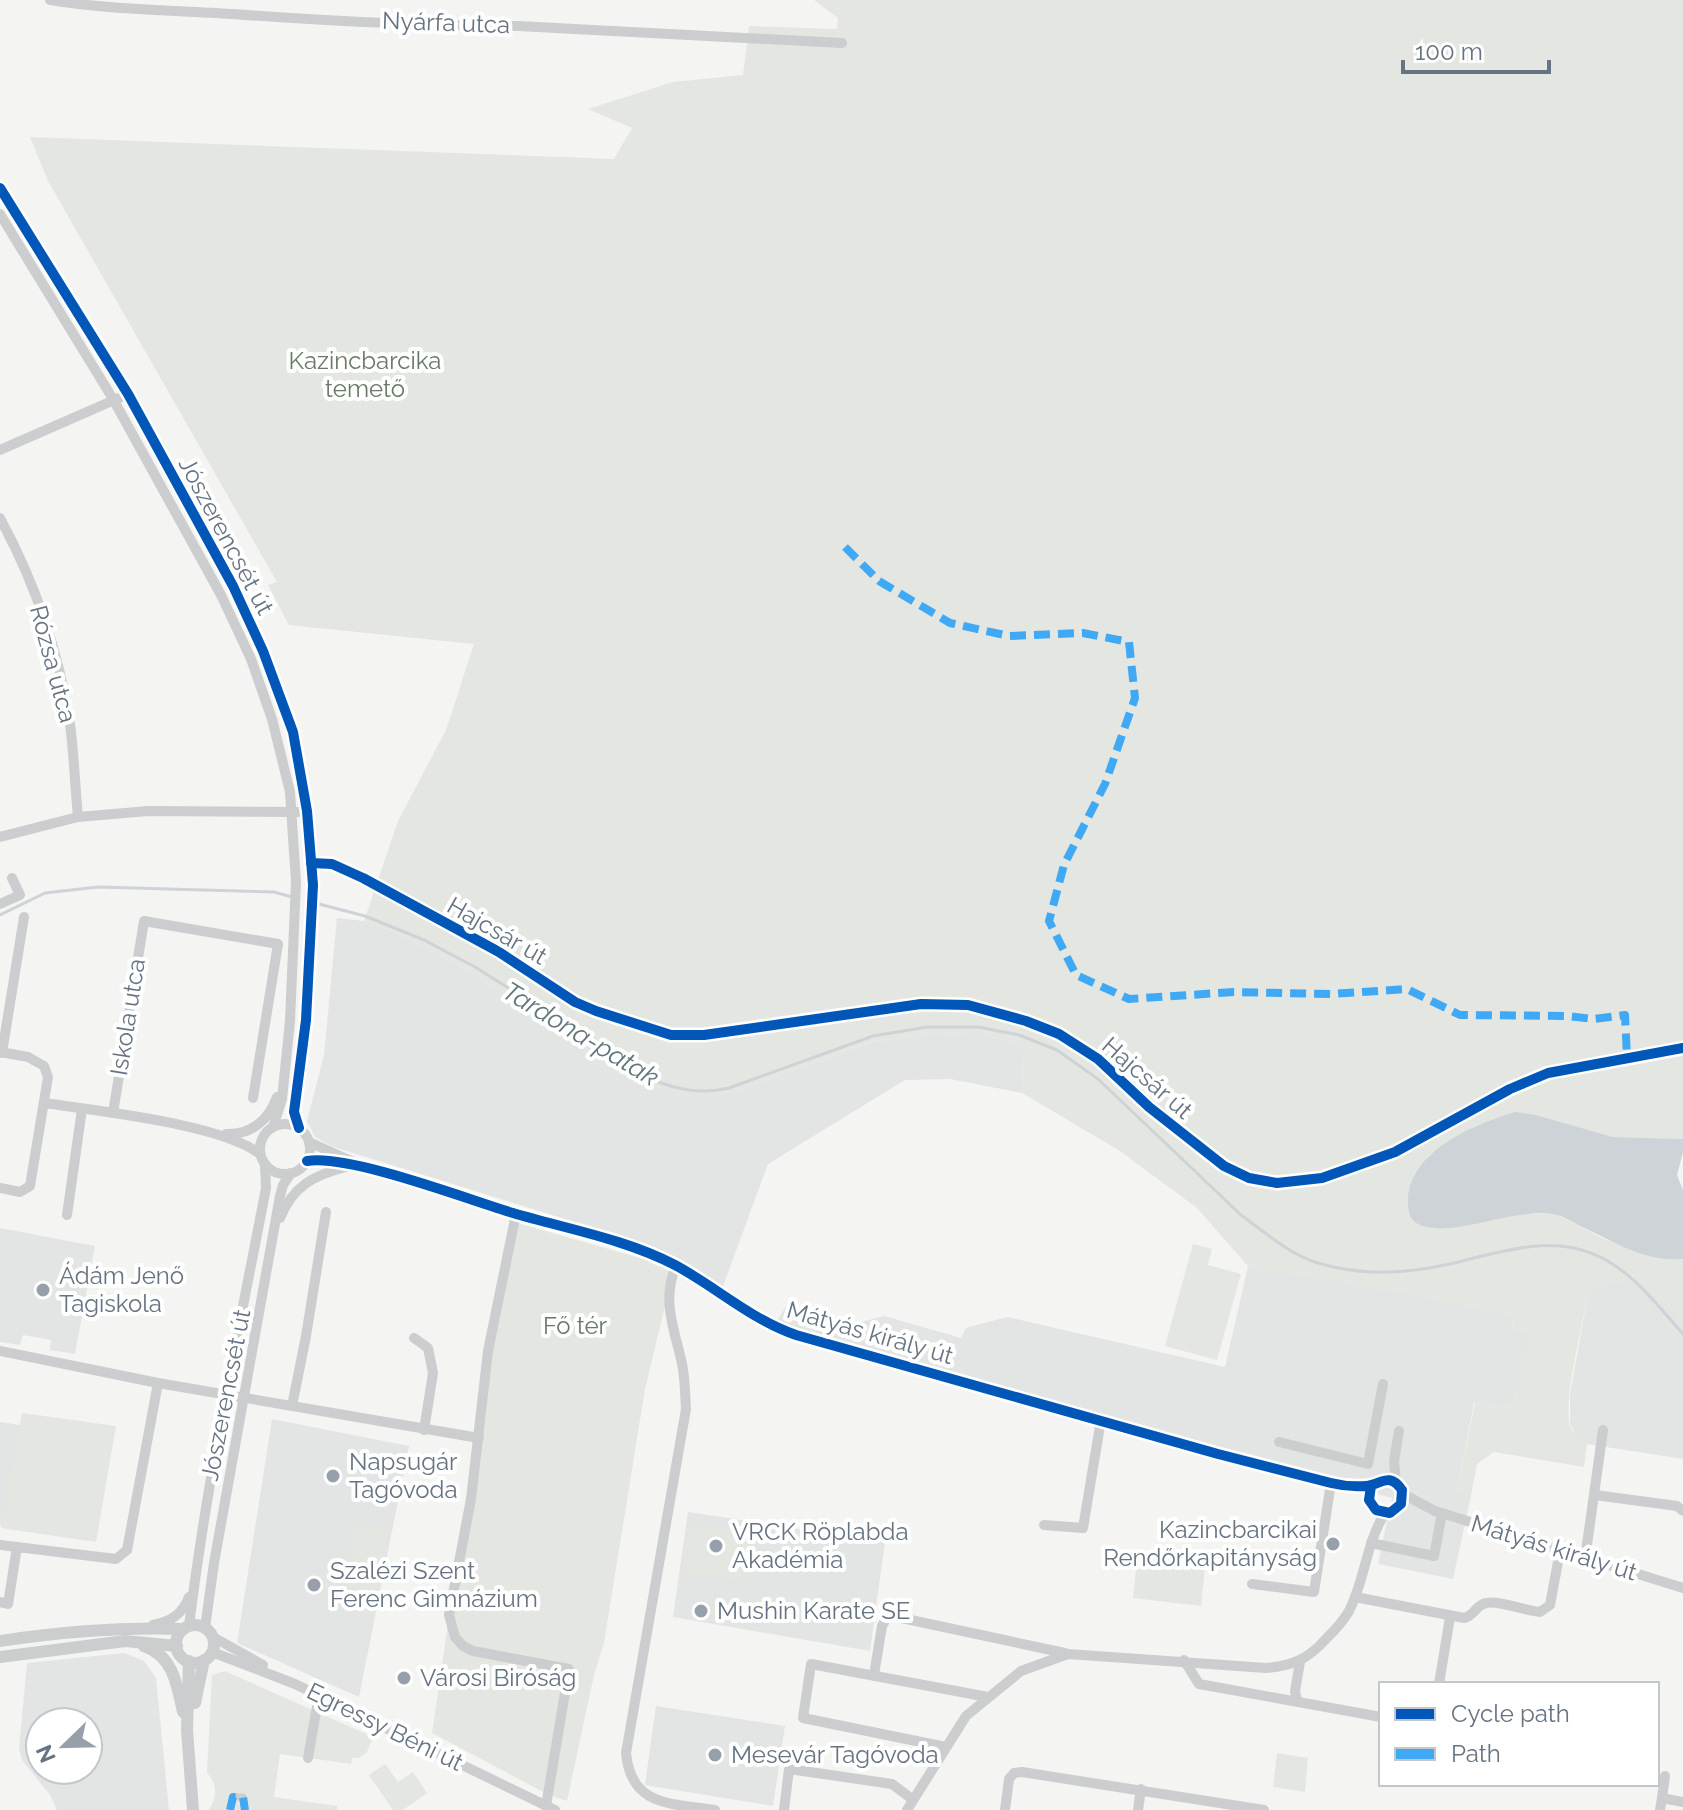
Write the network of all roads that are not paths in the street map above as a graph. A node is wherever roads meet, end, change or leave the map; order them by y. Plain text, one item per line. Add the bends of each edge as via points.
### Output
1 (50, 0) edge
2 (842, 43) dead end
3 (0, 188) edge
4 (0, 214) edge
5 (128, 394) junction
6 (113, 399) junction
7 (0, 450) edge
8 (0, 518) edge
9 (307, 811) junction
10 (292, 812) junction
11 (78, 817) junction
12 (0, 837) edge
13 (311, 863) junction
14 (12, 878) dead end
15 (0, 904) edge
16 (24, 917) dead end
17 (1683, 1048) edge
18 (1, 1052) edge
19 (284, 1068) junction
20 (253, 1098) dead end
21 (45, 1103) junction
22 (82, 1109) junction
23 (113, 1113) junction
24 (299, 1128) junction
25 (270, 1129) junction
26 (212, 1133) junction
27 (235, 1134) junction
28 (309, 1142) junction
29 (262, 1160) junction
30 (307, 1161) junction
31 (351, 1166) junction
32 (377, 1172) junction
33 (291, 1173) junction
34 (0, 1188) edge
35 (326, 1212) dead end
36 (516, 1214) junction
37 (67, 1215) dead end
38 (275, 1231) junction
39 (676, 1266) junction
40 (414, 1338) dead end
41 (0, 1351) edge
42 (158, 1383) junction
43 (1383, 1384) dead end
44 (225, 1395) junction
45 (244, 1398) junction
46 (292, 1406) junction
47 (1101, 1420) junction
48 (424, 1430) junction
49 (1603, 1430) dead end
50 (1399, 1431) dead end
51 (479, 1438) junction
52 (1279, 1442) dead end
53 (1394, 1461) junction
54 (1382, 1480) junction
55 (1331, 1483) junction
56 (1396, 1483) junction
57 (1345, 1486) junction
58 (1371, 1486) junction
59 (1595, 1495) junction
60 (1401, 1502) junction
61 (1375, 1507) junction
62 (1683, 1511) edge
63 (1442, 1513) junction
64 (1044, 1525) dead end
65 (1371, 1543) junction
66 (0, 1545) edge
67 (17, 1547) junction
68 (1560, 1551) junction
69 (1585, 1559) junction
70 (195, 1580) junction
71 (1252, 1584) dead end
72 (1683, 1588) edge
73 (1355, 1597) junction
74 (0, 1602) edge
75 (1450, 1617) junction
76 (144, 1628) junction
77 (186, 1628) junction
78 (209, 1632) junction
79 (0, 1641) edge
80 (125, 1641) junction
81 (177, 1646) junction
82 (1068, 1654) junction
83 (208, 1656) junction
84 (0, 1657) edge
85 (1184, 1660) junction
86 (189, 1661) junction
87 (1300, 1662) junction
88 (874, 1675) junction
89 (1439, 1682) edge
90 (295, 1684) junction
91 (319, 1695) junction
92 (988, 1697) junction
93 (1297, 1701) junction
94 (1379, 1717) edge
95 (187, 1730) junction
96 (946, 1747) junction
97 (308, 1758) dead end
98 (192, 1770) junction
99 (1665, 1776) dead end
100 (1141, 1789) junction
101 (912, 1799) junction
102 (1683, 1802) edge
103 (1661, 1804) edge
104 (1222, 1806) edge
105 (550, 1808) edge
106 (193, 1810) edge
107 (230, 1810) edge
108 (245, 1810) edge
109 (715, 1810) edge
110 (784, 1810) edge
111 (907, 1810) edge
112 (1005, 1810) edge
113 (1138, 1810) edge
114 (1264, 1810) edge

1 - 2 street, Nyárfa utca via 257,17
3 - 5 street, Jószerencsét út
4 - 6 street, Jószerencsét út
5 - 6 street
5 - 9 street, Jószerencsét út via 263,651 293,732
6 - 7 street
6 - 10 street, Jószerencsét út via 251,659 272,719
8 - 11 street, Rózsa utca via 23,561 46,627 69,718
9 - 10 street
9 - 13 street, Jószerencsét út
10 - 11 street via 148,811
10 - 19 street, Jószerencsét út via 295,916
11 - 12 street
13 - 17 street, Hajcsár út via 332,864 363,878 499,952 575,1002 671,1035 704,1035 921,1004 960,1003 1026,1021 1098,1059 1155,1113 1224,1166 1277,1183 1309,1182 1395,1152 1548,1073
13 - 24 street, Jószerencsét út via 306,1020 294,1112
14 - 15 street via 20,895
16 - 18 street
18 - 21 street via 44,1066
19 - 25 street, Jószerencsét út via 279,1113
19 - 27 street via 268,1116
20 - 23 street, Iskola utca via 278,944 144,921
21 - 22 street
21 - 34 street via 30,1186 20,1192
22 - 23 street
22 - 37 street
23 - 26 street
24 - 25 street via 286,1124
24 - 28 street
25 - 27 street
25 - 29 street via 260,1143
26 - 27 street
26 - 29 street via 238,1141
28 - 30 street
28 - 32 street
29 - 33 street via 276,1173
29 - 44 street, Jószerencsét út via 266,1188
30 - 31 street, Mátyás király út
30 - 33 street
31 - 32 street, Mátyás király út
31 - 38 street via 317,1175 296,1190
32 - 36 street, Mátyás király út
33 - 38 street, Jószerencsét út via 280,1196
35 - 46 street
36 - 39 street, Mátyás király út via 631,1247
36 - 51 street via 488,1351
38 - 45 street, Jószerencsét út
39 - 47 street, Mátyás király út via 775,1328
39 - 109 street via 668,1300 686,1409 626,1753 642,1793 667,1803
40 - 48 street via 428,1348 433,1373
41 - 42 street
42 - 44 street
42 - 67 street via 127,1550 116,1559
43 - 52 street via 1368,1464
44 - 45 street
44 - 70 street, Jószerencsét út
45 - 46 street
45 - 78 street, Jószerencsét út via 214,1563
46 - 48 street
47 - 55 street, Mátyás király út
47 - 64 street via 1083,1528
48 - 51 street
49 - 59 street
50 - 53 street
51 - 105 street via 450,1624 455,1637 473,1651 569,1669
53 - 54 street
53 - 56 street
54 - 56 street
54 - 58 street, Mátyás király út
55 - 57 street, Mátyás király út
55 - 71 street via 1314,1592
56 - 60 street
57 - 58 street, Mátyás király út
57 - 61 street, Mátyás király út
58 - 61 street
59 - 62 street
59 - 69 street
60 - 61 street via 1391,1512
60 - 63 street, Mátyás király út
61 - 65 street
63 - 65 street via 1434,1556
63 - 68 street, Mátyás király út
65 - 73 street
66 - 67 street
67 - 74 street via 8,1604
68 - 69 street, Mátyás király út
68 - 75 street via 1547,1608 1535,1612 1489,1603 1469,1617
69 - 72 street, Mátyás király út
70 - 76 street via 176,1617
70 - 77 street, Jószerencsét út
73 - 75 street
73 - 87 street via 1335,1630
75 - 89 street
76 - 77 street
76 - 79 street via 65,1631
77 - 78 street
77 - 81 street
78 - 83 street
78 - 90 street
80 - 81 street
80 - 84 street
80 - 95 street via 149,1648 168,1662
81 - 86 street
82 - 85 street
82 - 88 street via 892,1616 882,1626
82 - 92 street via 1021,1671
83 - 86 street
83 - 90 street, Egressy Béni út
83 - 98 street via 196,1691
85 - 87 street via 1268,1668
85 - 93 street via 1199,1684
86 - 95 street
87 - 93 street
88 - 92 street
88 - 96 street via 811,1664 803,1718
90 - 91 street, Egressy Béni út
91 - 97 street
91 - 105 street, Egressy Béni út
92 - 96 street via 966,1716
93 - 94 street
95 - 98 street
96 - 101 street
98 - 106 street
99 - 103 street
100 - 104 street
100 - 112 street via 1014,1773
100 - 113 street
101 - 110 street via 892,1784 789,1769
101 - 111 street
102 - 103 street
104 - 114 street
107 - 108 street via 233,1797 240,1796

